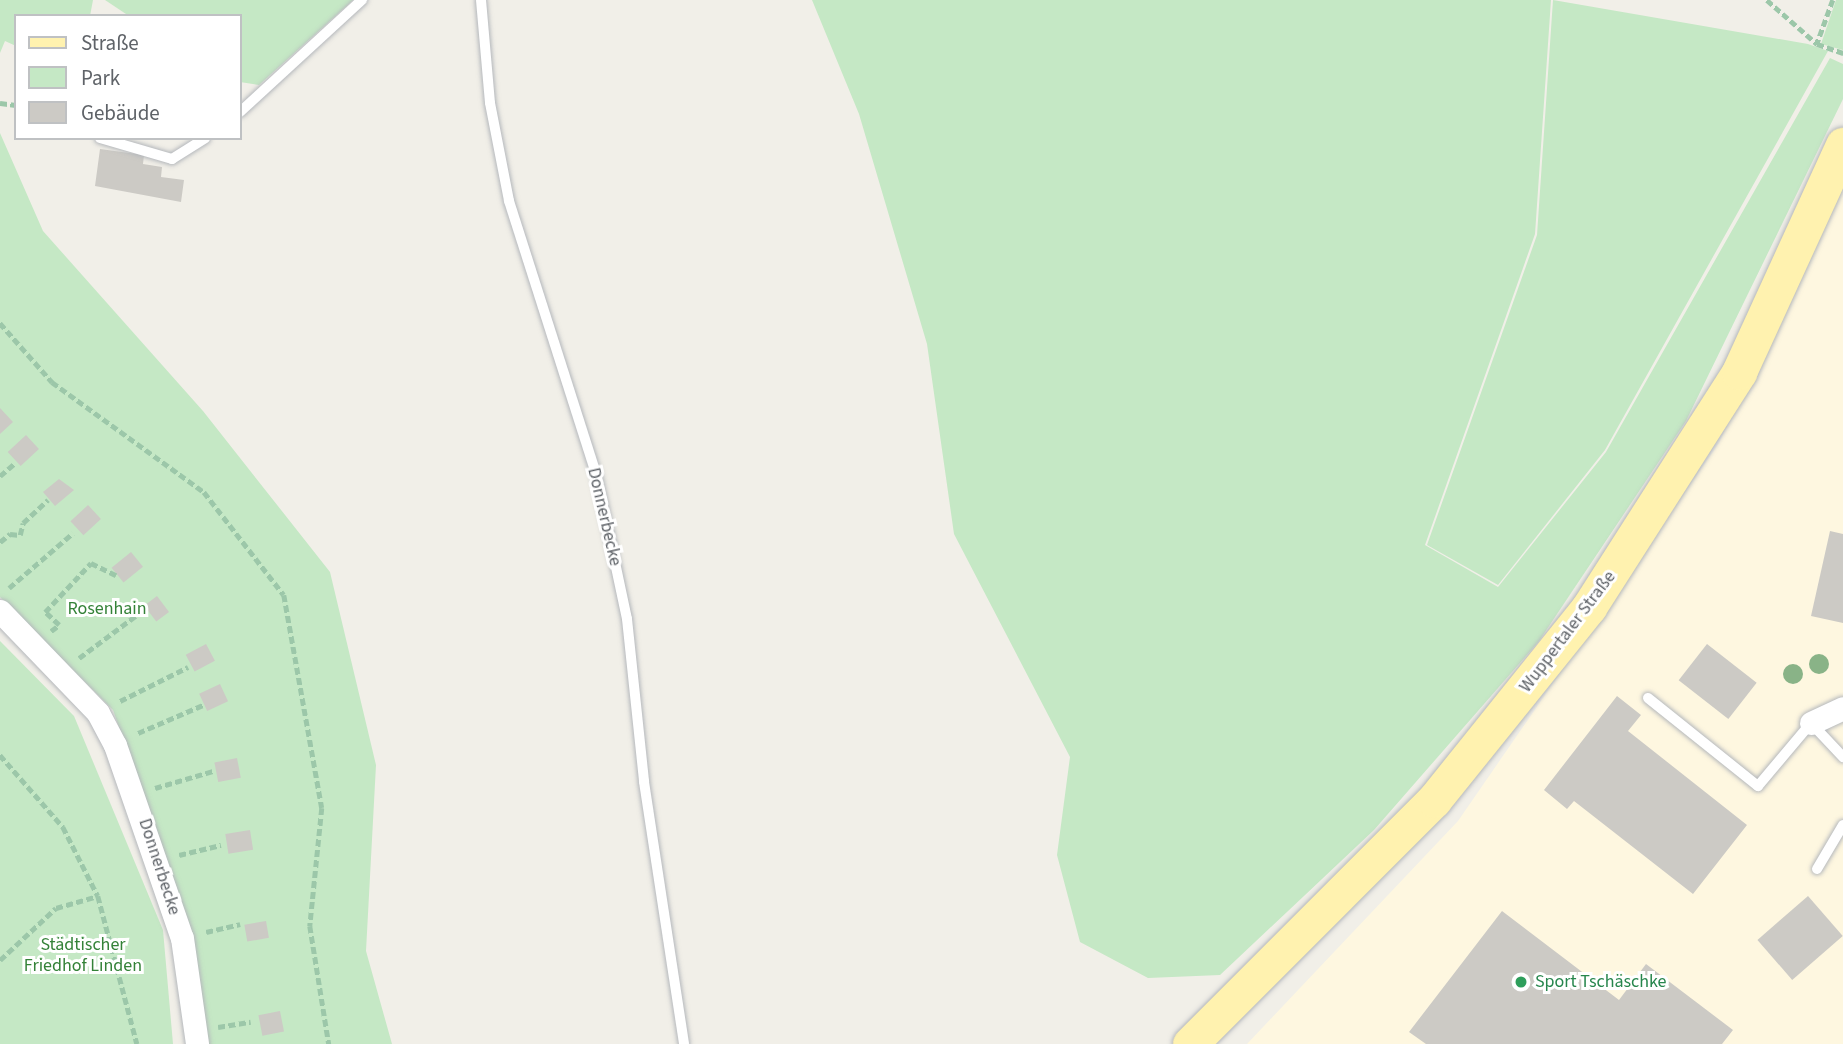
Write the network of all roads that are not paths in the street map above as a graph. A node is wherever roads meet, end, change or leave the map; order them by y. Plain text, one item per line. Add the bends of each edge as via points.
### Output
1 (362, 0) edge
2 (481, 0) edge
3 (242, 110) edge
4 (107, 140) edge
5 (202, 140) edge
6 (1843, 145) edge
7 (0, 611) edge
8 (1648, 698) dead end
9 (1843, 708) edge
10 (1811, 723) junction
11 (1843, 757) edge
12 (1843, 825) edge
13 (1817, 869) dead end
14 (198, 1044) edge
15 (684, 1044) edge
16 (1190, 1044) edge

1 - 3 lane
2 - 15 lane, Donnerbecke via 490,103 509,201 596,473 627,619 644,782
4 - 5 lane via 172,159
6 - 16 main road, Wuppertaler Straße via 1739,372 1589,607 1434,800
7 - 14 street, Donnerbecke via 98,713 115,745 182,939
8 - 10 lane via 1758,786
9 - 10 street
10 - 11 lane
12 - 13 lane

